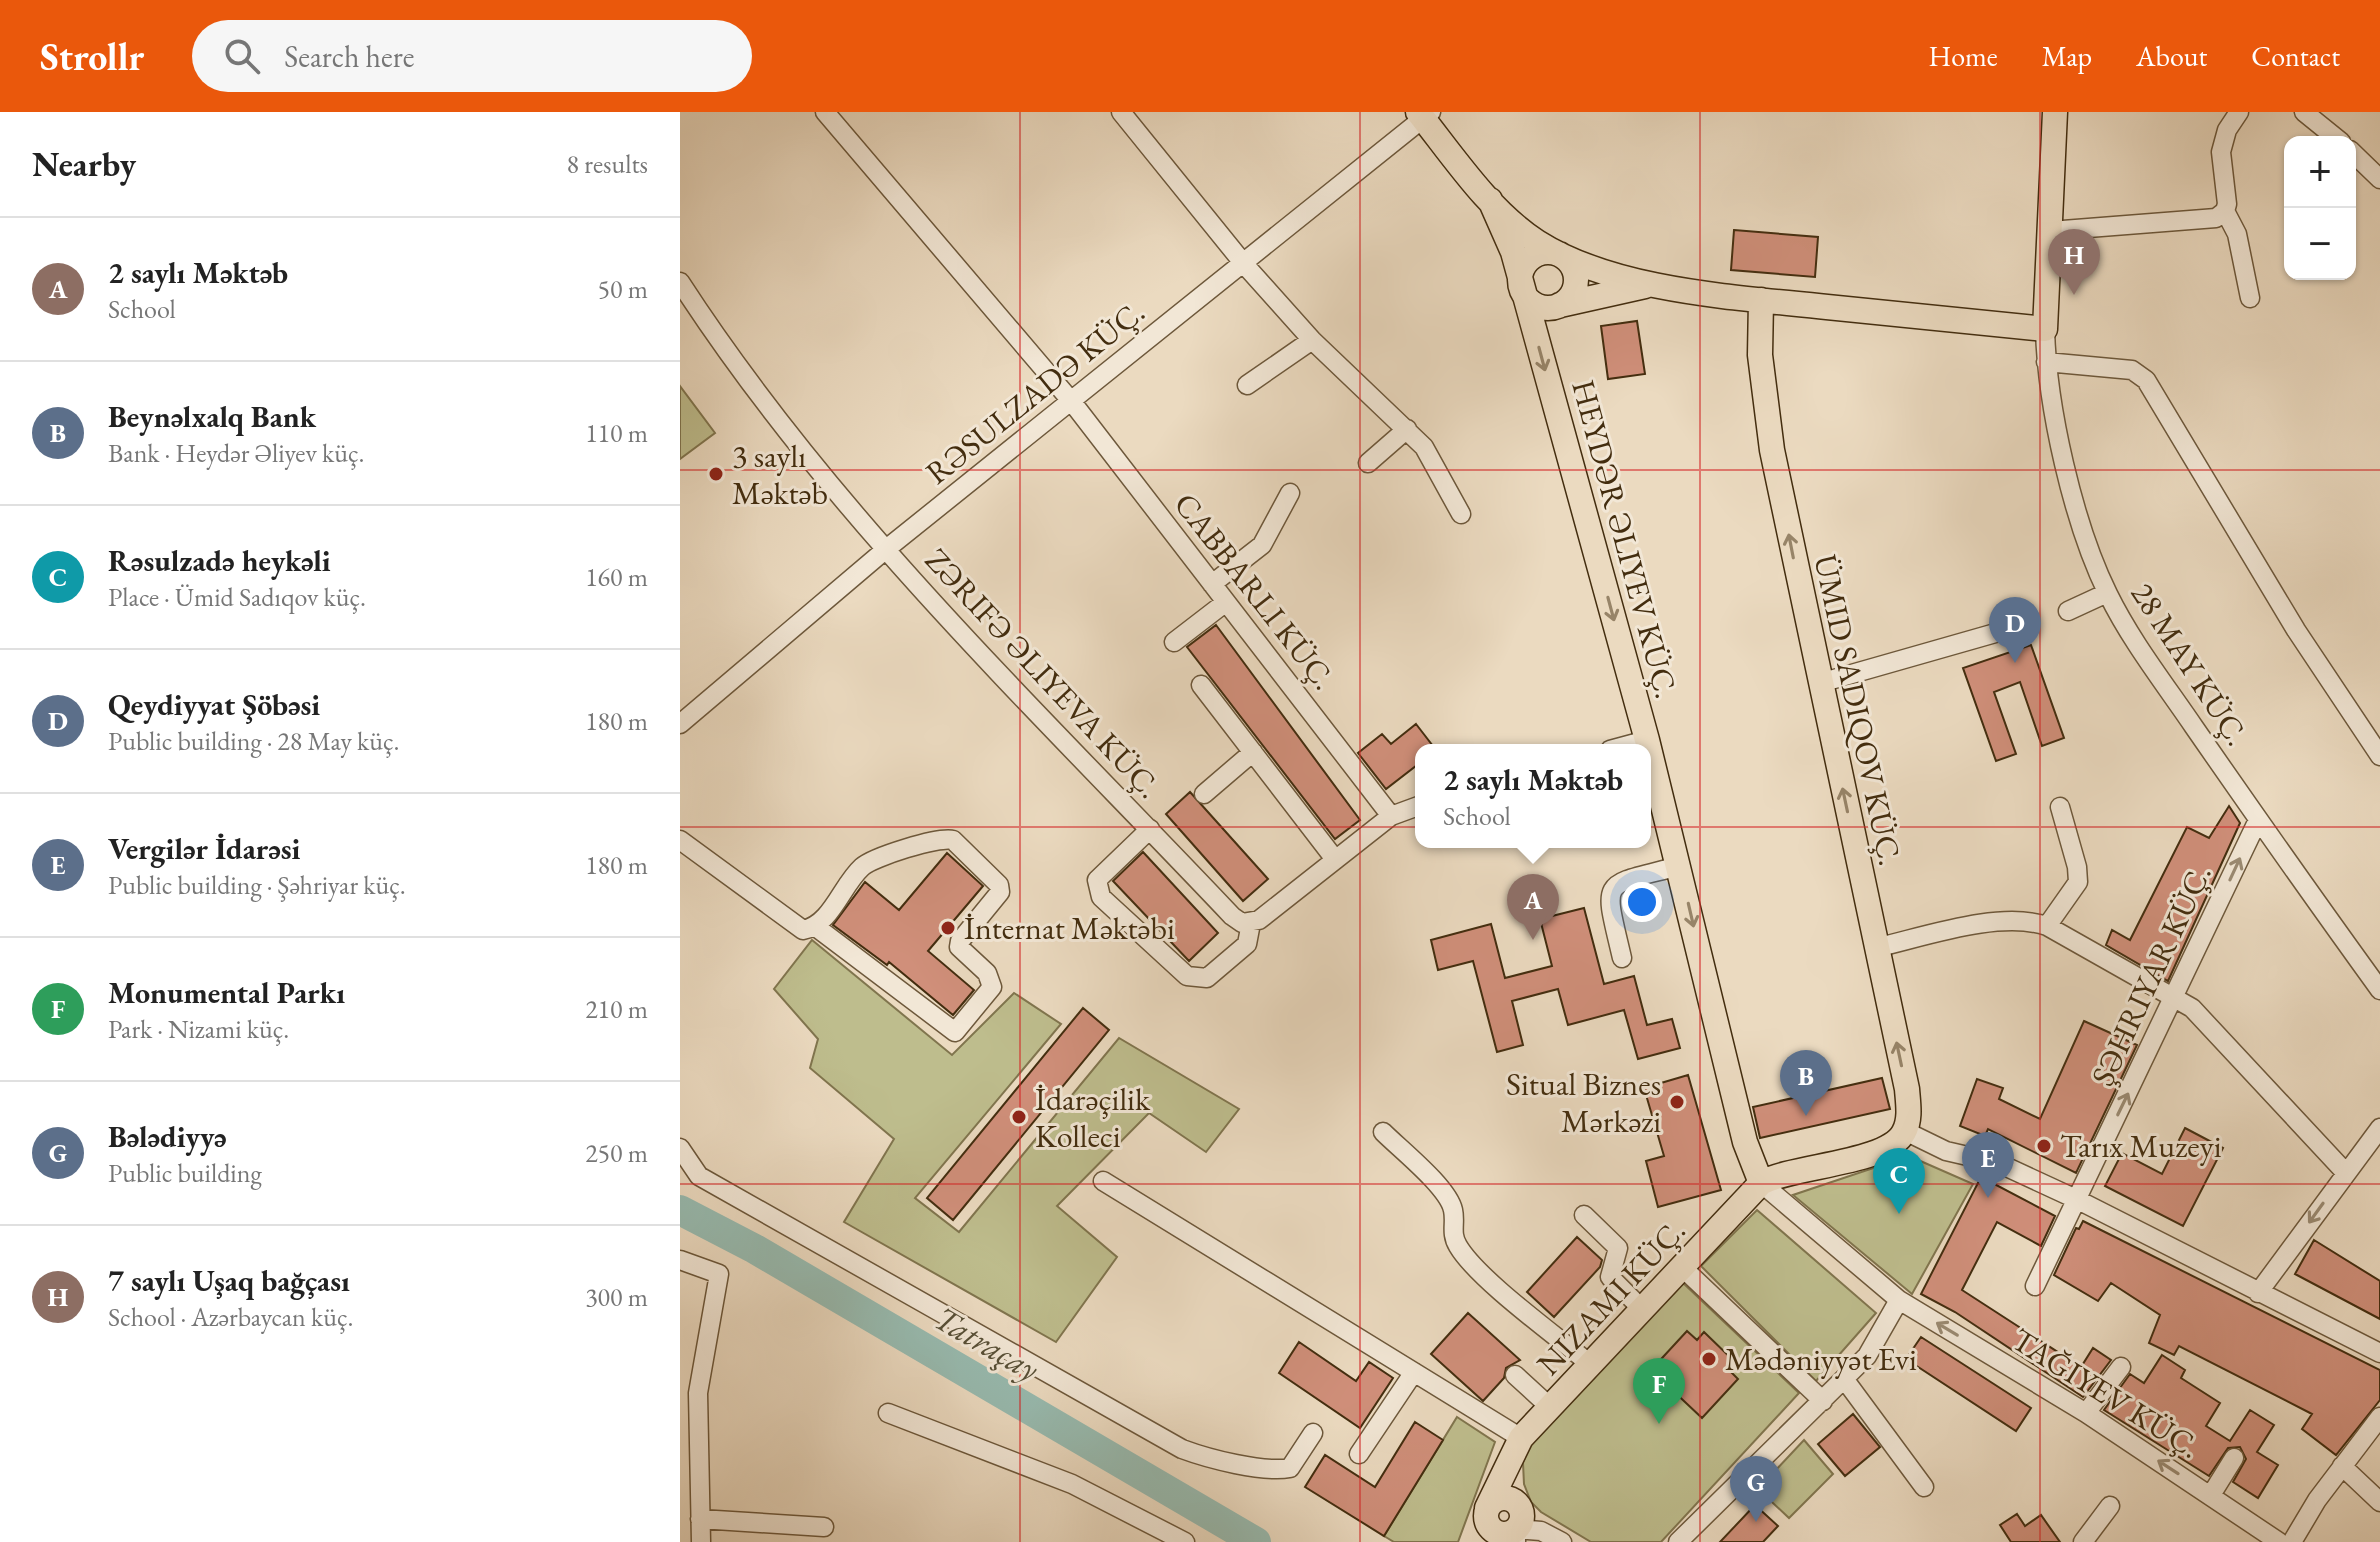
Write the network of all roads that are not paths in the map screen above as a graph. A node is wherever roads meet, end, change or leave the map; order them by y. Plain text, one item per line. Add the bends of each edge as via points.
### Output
1 (825, 112) edge
2 (1121, 112) edge
3 (2055, 112) edge
4 (2239, 112) edge
5 (2304, 112) edge
6 (1424, 114) edge
7 (2334, 136) edge
8 (2356, 156) edge
9 (2380, 179) edge
10 (1490, 200) junction
11 (2225, 211) junction
12 (2050, 231) junction
13 (1561, 255) junction
14 (1244, 264) junction
15 (680, 282) edge
16 (1521, 284) junction
17 (1654, 284) junction
18 (2250, 298) dead end
19 (1761, 300) junction
20 (1558, 306) junction
21 (2045, 329) junction
22 (1312, 340) junction
23 (2046, 362) junction
24 (1247, 385) dead end
25 (1072, 402) junction
26 (1407, 429) junction
27 (1368, 463) dead end
28 (1290, 493) dead end
29 (1461, 514) dead end
30 (885, 550) junction
31 (1212, 584) junction
32 (2107, 593) junction
33 (1226, 602) junction
34 (2068, 611) dead end
35 (2013, 628) dead end
36 (1174, 642) dead end
37 (1820, 683) junction
38 (1201, 685) dead end
39 (680, 724) edge
40 (1647, 740) junction
41 (1632, 744) edge
42 (1648, 744) edge
43 (1253, 752) junction
44 (1651, 756) edge
45 (2380, 756) edge
46 (1204, 794) dead end
47 (1415, 807) edge
48 (2060, 807) dead end
49 (1391, 816) junction
50 (2258, 820) junction
51 (1150, 829) junction
52 (680, 840) edge
53 (1334, 858) junction
54 (1679, 866) junction
55 (1251, 923) junction
56 (2047, 926) junction
57 (816, 927) junction
58 (1875, 948) junction
59 (1622, 958) dead end
60 (2380, 990) edge
61 (2175, 996) junction
62 (2380, 1128) edge
63 (1905, 1131) junction
64 (1383, 1132) dead end
65 (680, 1148) edge
66 (2345, 1172) junction
67 (1103, 1181) dead end
68 (1761, 1183) junction
69 (2078, 1200) junction
70 (1584, 1215) dead end
71 (680, 1260) edge
72 (1683, 1268) junction
73 (2035, 1286) dead end
74 (2258, 1293) junction
75 (1899, 1300) junction
76 (1643, 1310) junction
77 (2380, 1353) edge
78 (1591, 1365) junction
79 (2121, 1367) dead end
80 (1414, 1372) junction
81 (1515, 1375) dead end
82 (1845, 1380) junction
83 (680, 1384) edge
84 (698, 1393) junction
85 (1823, 1401) junction
86 (1551, 1408) junction
87 (888, 1413) dead end
88 (2086, 1413) junction
89 (2380, 1417) edge
90 (1313, 1433) dead end
91 (1516, 1447) junction
92 (1359, 1454) dead end
93 (2234, 1458) dead end
94 (2342, 1466) junction
95 (1924, 1487) dead end
96 (2211, 1495) junction
97 (2380, 1502) edge
98 (2110, 1506) dead end
99 (1486, 1510) junction
100 (700, 1519) junction
101 (824, 1527) dead end
102 (1515, 1530) edge
103 (701, 1542) edge
104 (1185, 1542) edge
105 (1479, 1542) edge
106 (1562, 1542) edge
107 (1678, 1542) edge
108 (2083, 1542) edge
109 (2279, 1542) edge
110 (2292, 1542) edge

1 - 25 street
2 - 14 street
3 - 12 main road
4 - 11 street via 2223,140
5 - 7 street
6 - 10 main road
6 - 14 street, RƏSULZADƏ KÜÇ.
8 - 9 street
10 - 13 main road via 1529,236
10 - 16 main road, HEYDƏR ƏLIYEV KÜÇ.
11 - 12 street via 2208,220
11 - 18 street via 2237,234
12 - 21 main road
13 - 16 main road via 1546,252 1531,258
13 - 17 main road
13 - 20 main road via 1572,266 1576,282 1571,296
14 - 22 street
14 - 25 street, RƏSULZADƏ KÜÇ.
15 - 30 street, ZƏRIFƏ ƏLIYEVA KÜÇ. via 766,408
16 - 20 main road via 1535,305
16 -> 40 main road, HEYDƏR ƏLIYEV KÜÇ.
17 - 19 main road
17 - 20 main road
19 - 21 main road
37 -> 19 main road via 1772,450 1760,355
21 - 23 street, 28 MAY KÜÇ.
22 - 24 street
22 - 26 street
23 - 32 street, 28 MAY KÜÇ. via 2066,466
23 - 45 street via 2132,370 2146,380 2296,630
25 - 30 street, RƏSULZADƏ KÜÇ.
25 - 31 street
26 - 27 street
26 - 29 street via 1424,447
28 - 31 street via 1262,545
30 - 39 street, RƏSULZADƏ KÜÇ.
30 - 51 street, ZƏRIFƏ ƏLIYEVA KÜÇ.
31 - 33 street
32 - 34 street
32 - 50 street, 28 MAY KÜÇ.
33 - 36 street
33 - 49 street
35 - 37 street
58 -> 37 main road
38 - 43 street
40 - 41 street
40 - 42 main road, HEYDƏR ƏLIYEV KÜÇ.
43 - 46 street
43 - 53 street
44 - 54 main road, HEYDƏR ƏLIYEV KÜÇ.
47 - 49 street
48 - 56 street via 2078,882
49 - 53 street
50 - 60 street, 28 MAY KÜÇ.
61 -> 50 street, ŞƏHRIYAR KÜÇ.
51 - 55 street, ZƏRIFƏ ƏLIYEVA KÜÇ. via 1232,916
51 - 55 street via 1097,880 1101,897 1187,976 1200,980 1247,944
52 - 57 street via 795,927
53 - 55 street
54 - 59 street via 1611,887 1608,899
54 -> 68 main road, HEYDƏR ƏLIYEV KÜÇ. via 1745,1142
56 - 58 street via 2006,920
56 - 61 street
57 - 57 street via 955,1032 992,987 987,973 959,947 1000,892 999,885 953,840 937,840 862,866
63 -> 58 main road via 1907,1089
61 - 66 street via 2213,1027
69 -> 61 street, ŞƏHRIYAR KÜÇ.
62 - 66 street
63 - 68 main road via 1886,1148
63 - 69 street via 1946,1151 1998,1163
64 - 78 street via 1445,1195 1454,1211 1451,1228 1458,1246 1479,1270
65 - 90 street via 699,1176 1182,1449 1218,1462 1278,1470 1290,1468
66 -> 74 street
67 - 80 street
68 - 72 main road, NIZAMI KÜÇ.
68 - 75 street
69 - 73 street, ŞƏHRIYAR KÜÇ.
69 - 74 street
70 - 76 street via 1615,1242 1610,1277
71 - 84 street via 719,1274
72 - 76 main road, NIZAMI KÜÇ.
72 - 85 street
74 - 77 street
75 - 82 street via 1881,1336
88 -> 75 street
76 - 78 main road, NIZAMI KÜÇ.
78 - 86 main road, NIZAMI KÜÇ.
79 - 88 street
80 - 91 street
80 - 92 street
81 - 86 street
82 - 85 street
82 - 95 street
83 - 84 street
84 - 100 street
85 - 107 street
86 - 91 main road, NIZAMI KÜÇ.
87 - 104 street via 1072,1484
96 -> 88 street
89 - 94 street
91 - 99 main road
91 - 102 main road
93 - 96 street
94 - 97 street
94 - 110 street
96 - 109 street
98 - 108 street
99 - 102 main road via 1499,1498 1510,1498
99 - 105 main road
100 - 101 street
100 - 103 street
102 - 106 street via 1541,1531

